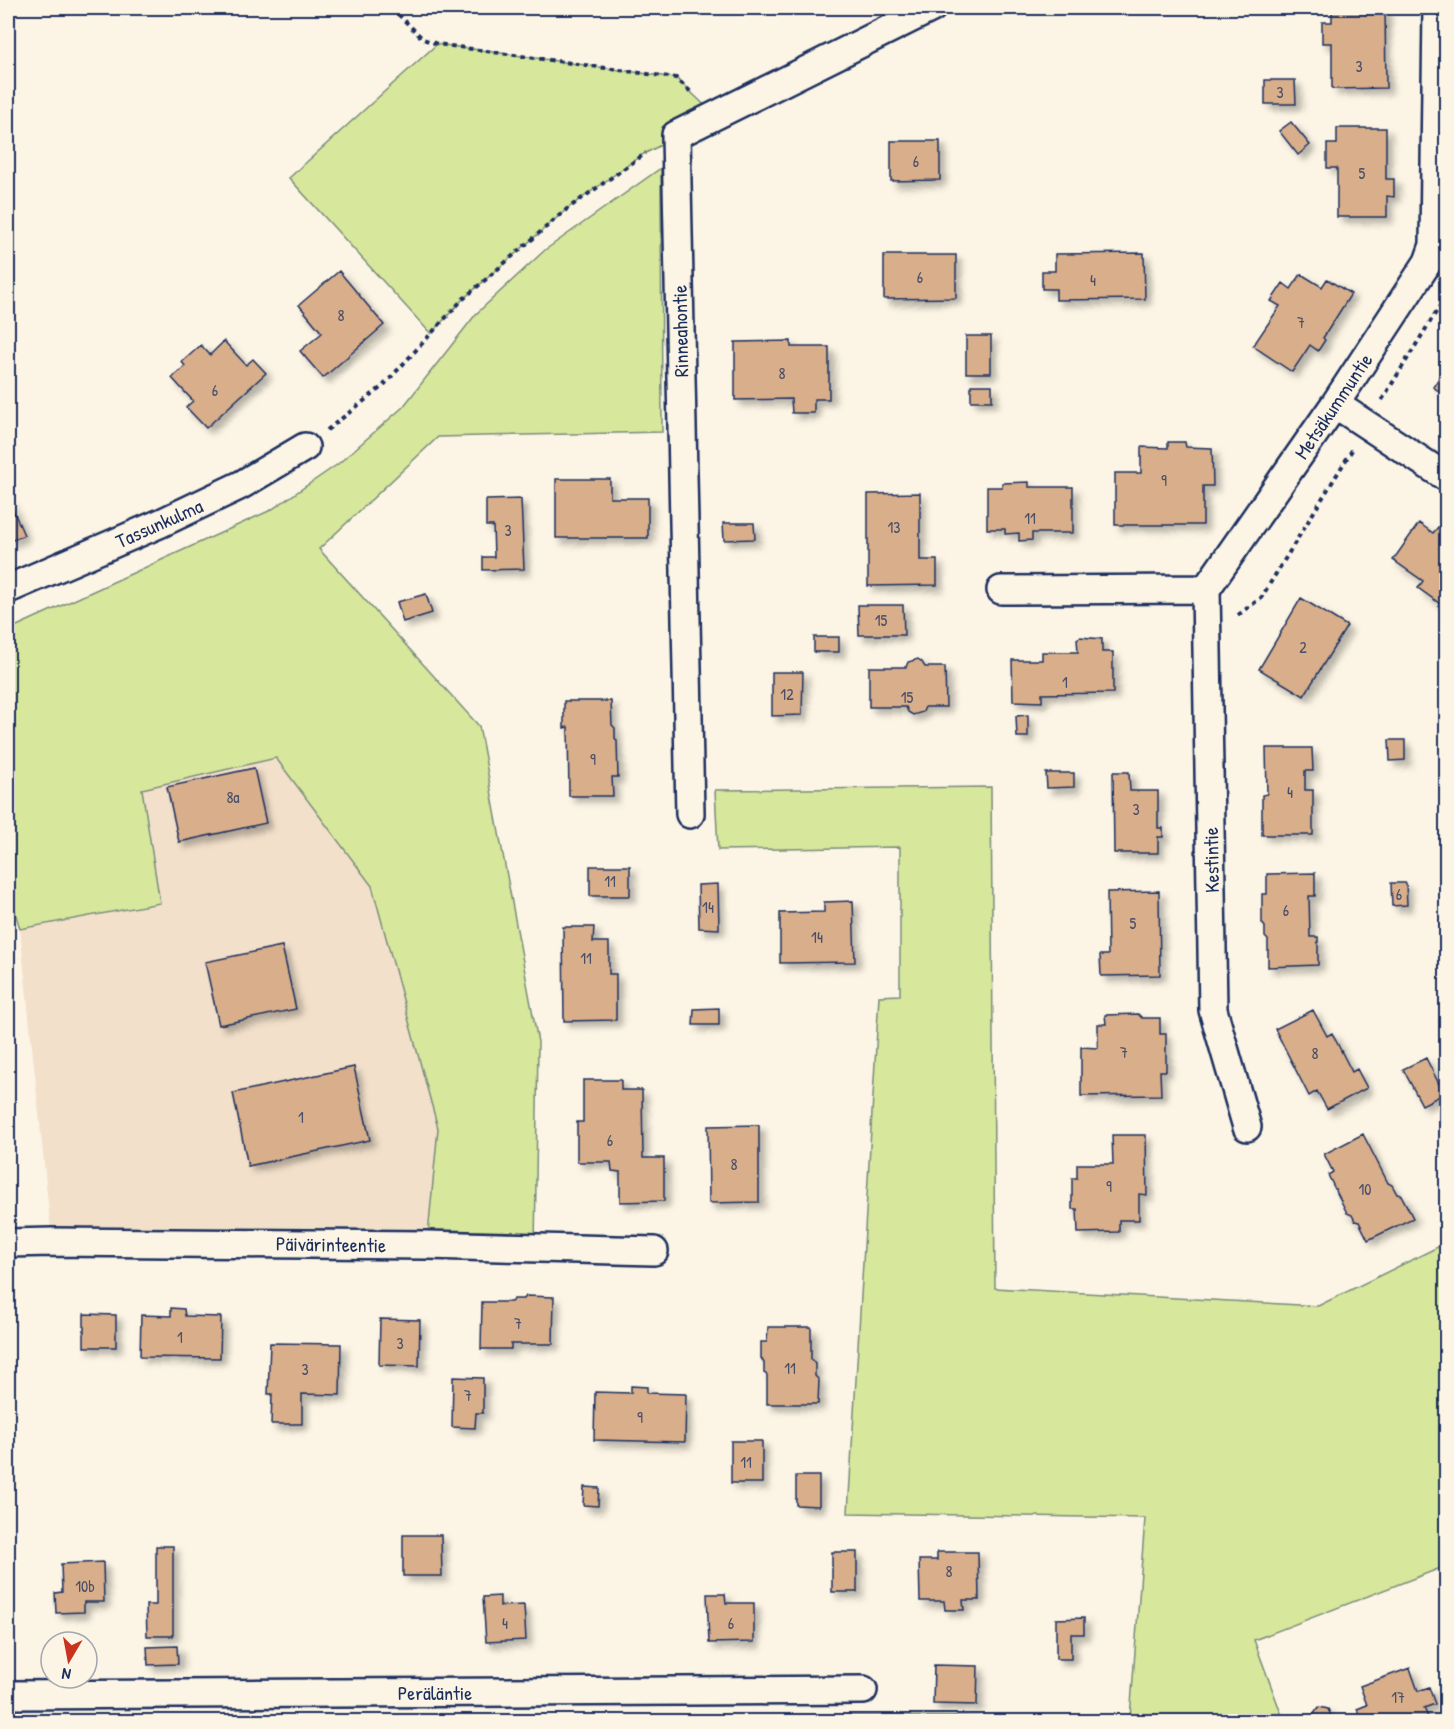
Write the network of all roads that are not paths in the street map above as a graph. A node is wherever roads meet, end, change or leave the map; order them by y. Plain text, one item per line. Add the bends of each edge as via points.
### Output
1 (932, 8) edge
2 (1437, 8) edge
3 (1335, 404) junction
4 (305, 447) road end
5 (1446, 477) edge
6 (8, 589) edge
7 (1206, 589) junction
8 (1001, 590) dead end
9 (690, 814) dead end
10 (1248, 1127) dead end
11 (8, 1243) edge
12 (654, 1251) dead end
13 (863, 1690) dead end
14 (8, 1695) edge

1 - 9 street, Rinneahontie via 676,135
2 - 3 street, Metsäkummuntie via 1434,244 1428,262
3 - 5 street
3 - 7 street, Metsäkummuntie
4 - 6 street, Tassunkulma via 241,485
7 - 8 street
7 - 10 street, Kestintie via 1213,1010
11 - 12 street, Päivärinteentie via 427,1245
13 - 14 street, Peräläntie

